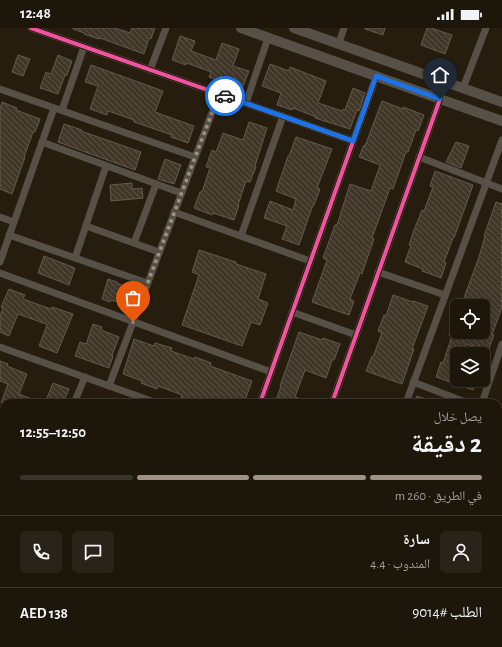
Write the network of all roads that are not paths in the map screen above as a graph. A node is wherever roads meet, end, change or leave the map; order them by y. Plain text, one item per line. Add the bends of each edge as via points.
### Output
1 (31, 28) edge
2 (166, 28) edge
3 (241, 28) edge
4 (294, 28) edge
5 (344, 28) edge
6 (486, 28) edge
7 (52, 31) edge
8 (268, 38) junction
9 (339, 44) junction
10 (84, 47) junction
11 (150, 70) junction
12 (376, 76) junction
13 (463, 88) junction
14 (0, 89) edge
15 (219, 94) junction
16 (440, 99) junction
17 (502, 102) edge
18 (246, 103) junction
19 (54, 108) junction
20 (62, 110) junction
21 (283, 116) junction
22 (502, 121) edge
23 (502, 140) edge
24 (353, 141) junction
25 (42, 142) junction
26 (195, 157) junction
27 (419, 158) junction
28 (106, 166) junction
29 (486, 183) junction
30 (156, 184) junction
31 (502, 189) edge
32 (181, 193) junction
33 (174, 212) junction
34 (0, 217) edge
35 (14, 222) junction
36 (86, 226) junction
37 (9, 235) junction
38 (241, 236) junction
39 (134, 243) junction
40 (159, 252) junction
41 (75, 258) junction
42 (310, 261) junction
43 (0, 262) edge
44 (378, 272) junction
45 (0, 273) edge
46 (147, 283) junction
47 (445, 295) junction
48 (292, 312) junction
49 (133, 322) junction
50 (356, 335) junction
51 (502, 344) edge
52 (0, 347) edge
53 (271, 372) junction
54 (85, 377) junction
55 (413, 382) junction
56 (109, 386) junction
57 (76, 399) edge
58 (146, 399) edge
59 (261, 399) edge
60 (333, 399) edge
61 (407, 399) edge
62 (458, 399) edge
63 (483, 399) edge

1 - 7 street
2 - 11 street
3 - 8 main road
4 - 9 main road
5 - 9 street
6 - 13 street
7 - 10 street
8 - 12 main road
8 - 18 street
9 - 13 main road
10 - 11 street
10 - 20 street
11 - 15 street
12 - 16 main road
12 - 24 street
13 - 17 main road
14 - 19 street
15 - 18 street
15 - 26 street
16 - 22 main road
16 - 27 street
18 - 21 street
19 - 20 street
19 - 25 street
20 - 26 street
21 - 24 street
21 - 38 street
23 - 29 street
24 - 42 street
25 - 28 street
25 - 35 street
26 - 32 street
27 - 29 street
27 - 44 street
28 - 30 street
28 - 36 street
29 - 31 street
29 - 47 street
30 - 32 street
30 - 39 street
32 - 33 street
33 - 38 street
33 - 40 street
34 - 35 street
35 - 37 street
36 - 39 street
36 - 41 street
37 - 41 street
37 - 43 street
38 - 42 street
39 - 40 street
40 - 46 street
41 - 46 street
42 - 48 street
44 - 47 street
44 - 50 street
45 - 49 street
46 - 49 street
47 - 55 street
48 - 50 street
48 - 53 street
49 - 53 street
49 - 56 street
50 - 60 street
51 - 63 street
52 - 54 street
53 - 59 street
54 - 56 street
54 - 57 street
55 - 61 street
55 - 62 street
56 - 58 street

